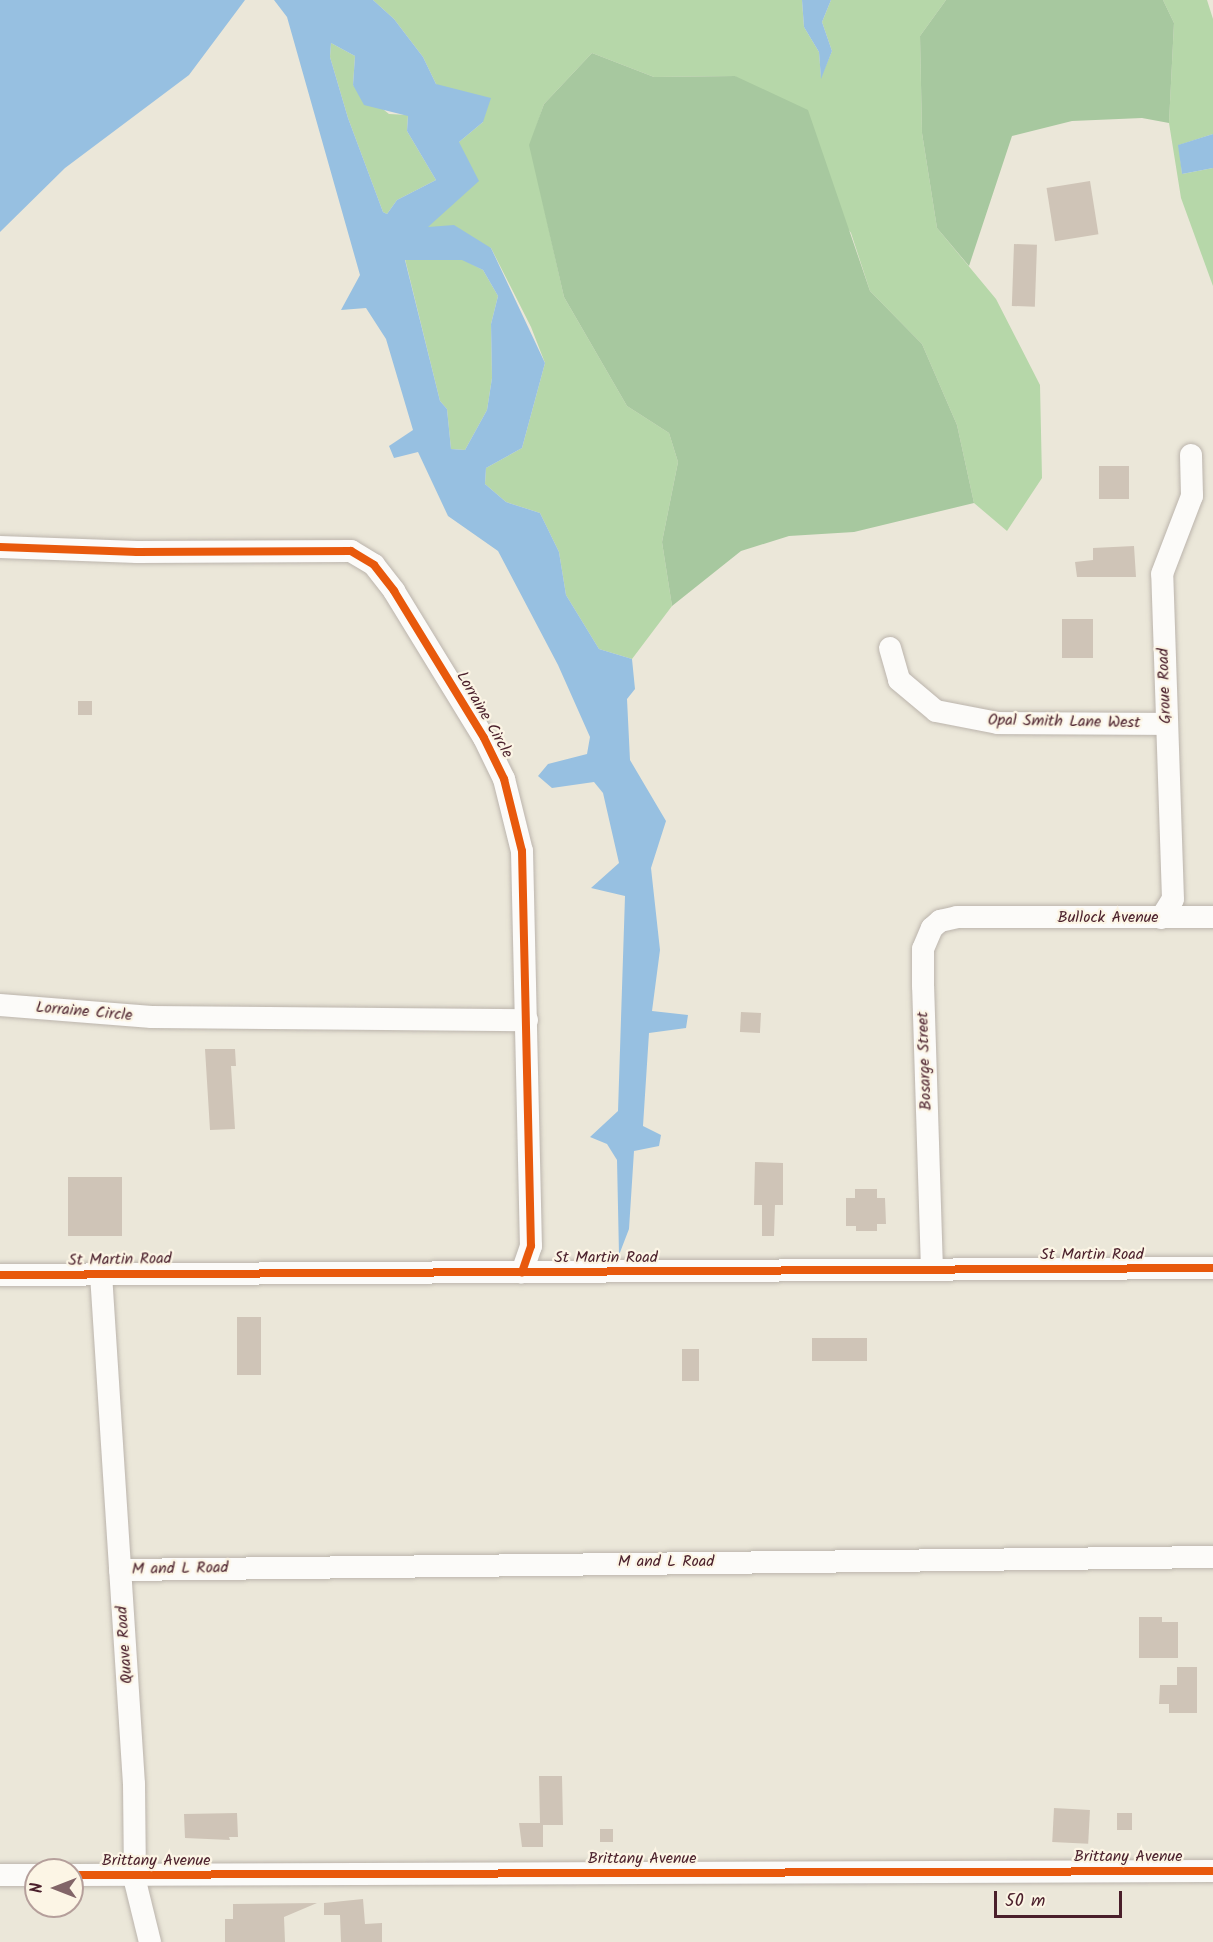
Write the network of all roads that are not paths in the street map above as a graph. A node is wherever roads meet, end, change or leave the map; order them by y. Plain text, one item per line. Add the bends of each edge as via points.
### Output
1 (1191, 455) dead end
2 (0, 547) edge
3 (890, 648) dead end
4 (1167, 724) junction
5 (1213, 917) edge
6 (1003, 918) joint
7 (1161, 918) junction
8 (0, 1005) edge
9 (527, 1020) junction
10 (1213, 1268) edge
11 (932, 1270) junction
12 (522, 1272) junction
13 (101, 1274) junction
14 (0, 1275) edge
15 (1213, 1557) edge
16 (120, 1570) junction
17 (1213, 1870) edge
18 (0, 1875) edge
19 (24, 1875) edge
20 (84, 1875) edge
21 (135, 1875) junction
22 (150, 1942) edge

1 - 4 street, Groue Road via 1192,496 1162,574
2 - 9 street, Lorraine Circle via 137,552 329,548 351,551 374,565 456,689 504,779 522,851
3 - 4 street, Opal Smith Lane West via 899,680 936,711 998,723
4 - 7 street, Groue Road via 1173,899
5 - 7 street, Bullock Avenue
6 - 7 street, Bullock Avenue
6 - 11 street, Bosarge Street via 957,917 940,921 932,928 923,950
8 - 9 street, Lorraine Circle via 152,1017
9 - 12 street, Lorraine Circle via 531,1246
10 - 11 street, St Martin Road
11 - 12 street, St Martin Road
12 - 13 street, St Martin Road
13 - 14 street, St Martin Road
13 - 16 street, Quave Road
15 - 16 street, M and L Road
16 - 21 street, Quave Road via 134,1784
17 - 21 street, Brittany Avenue
18 - 19 street
20 - 21 street, Brittany Avenue
21 - 22 street, Quave Road

